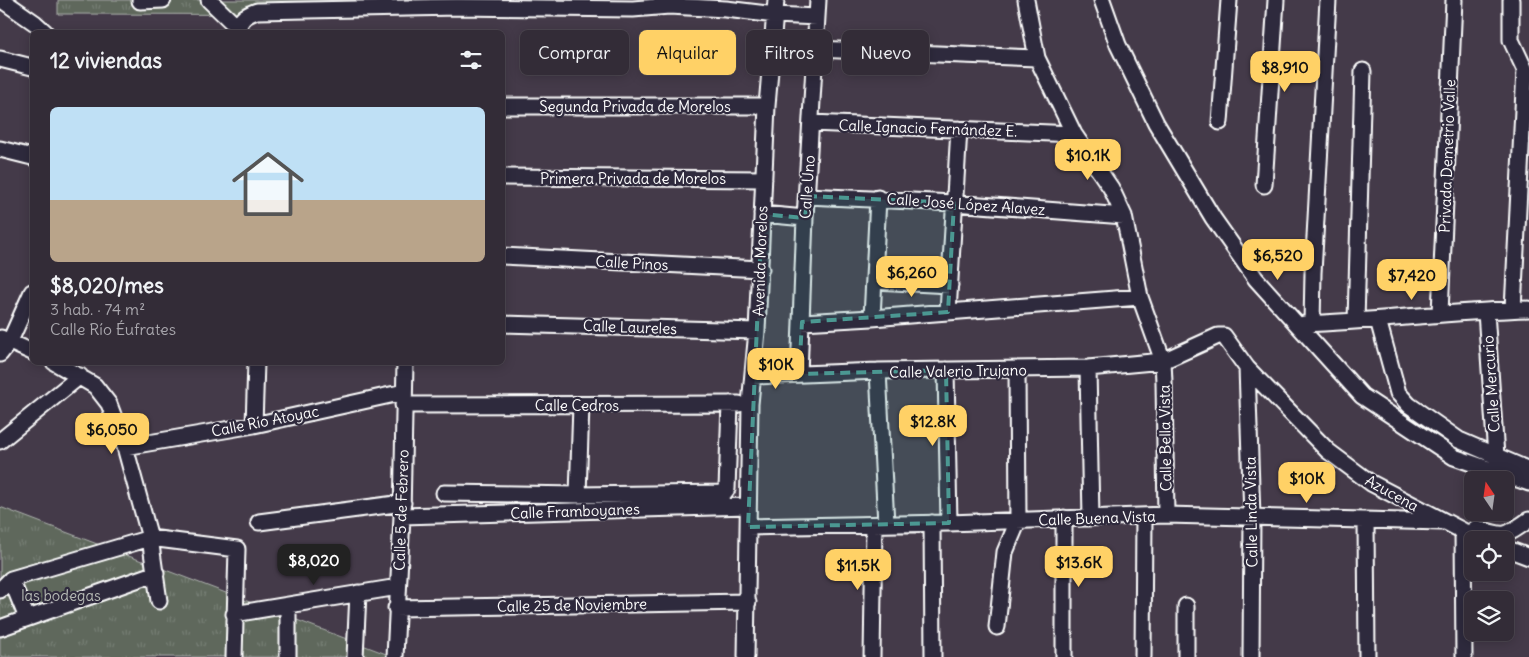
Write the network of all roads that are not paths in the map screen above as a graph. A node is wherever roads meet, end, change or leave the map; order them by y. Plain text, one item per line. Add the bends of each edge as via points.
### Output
1 (2, 0) edge
2 (163, 0) edge
3 (209, 0) edge
4 (818, 0) edge
5 (1026, 0) edge
6 (1102, 0) edge
7 (1229, 0) edge
8 (1276, 0) edge
9 (1328, 0) edge
10 (1454, 0) edge
11 (1511, 0) edge
12 (140, 1) edge
13 (457, 3) edge
14 (775, 7) edge
15 (816, 17) junction
16 (240, 27) edge
17 (43, 30) edge
18 (816, 30) edge
19 (832, 50) edge
20 (1037, 58) junction
21 (0, 59) edge
22 (30, 66) edge
23 (1363, 71) dead end
24 (814, 75) edge
25 (505, 106) edge
26 (767, 106) junction
27 (1220, 122) dead end
28 (811, 123) junction
29 (959, 129) junction
30 (1074, 134) junction
31 (0, 150) edge
32 (30, 157) edge
33 (505, 177) edge
34 (764, 179) junction
35 (1264, 185) dead end
36 (807, 196) junction
37 (878, 198) junction
38 (954, 203) junction
39 (762, 214) junction
40 (1124, 216) junction
41 (805, 218) junction
42 (505, 256) edge
43 (760, 269) junction
44 (875, 281) junction
45 (950, 285) junction
46 (30, 295) edge
47 (1140, 297) junction
48 (1513, 309) junction
49 (1529, 309) edge
50 (948, 312) junction
51 (1486, 312) junction
52 (1440, 313) junction
53 (872, 318) junction
54 (1378, 320) junction
55 (1356, 321) junction
56 (802, 322) junction
57 (505, 324) edge
58 (1305, 324) junction
59 (757, 331) junction
60 (5, 339) edge
61 (1228, 342) joint
62 (30, 351) edge
63 (0, 354) edge
64 (1163, 361) junction
65 (62, 365) edge
66 (256, 365) edge
67 (404, 365) edge
68 (1088, 368) junction
69 (1247, 368) junction
70 (75, 370) edge
71 (946, 370) junction
72 (1018, 370) junction
73 (878, 371) junction
74 (799, 374) junction
75 (753, 376) junction
76 (403, 399) junction
77 (730, 404) junction
78 (750, 404) junction
79 (581, 405) junction
80 (254, 425) junction
81 (0, 441) edge
82 (125, 447) junction
83 (1496, 456) junction
84 (1529, 470) edge
85 (1529, 484) edge
86 (444, 493) dead end
87 (578, 495) junction
88 (748, 506) junction
89 (402, 509) junction
90 (1144, 516) junction
91 (1166, 516) junction
92 (1252, 517) junction
93 (1064, 518) junction
94 (1091, 518) junction
95 (1529, 520) edge
96 (1018, 521) junction
97 (1366, 521) junction
98 (259, 522) dead end
99 (1446, 522) junction
100 (932, 523) junction
101 (949, 523) junction
102 (880, 525) junction
103 (748, 527) junction
104 (1463, 531) joint
105 (150, 538) junction
106 (1514, 551) edge
107 (1529, 557) edge
108 (156, 574) junction
109 (11, 579) junction
110 (398, 587) junction
111 (0, 590) edge
112 (358, 593) junction
113 (159, 600) dead end
114 (748, 602) junction
115 (288, 606) junction
116 (1186, 606) dead end
117 (396, 608) junction
118 (234, 614) junction
119 (28, 618) junction
120 (997, 626) dead end
121 (0, 628) edge
122 (234, 657) edge
123 (288, 657) edge
124 (355, 657) edge
125 (395, 657) edge
126 (746, 657) edge
127 (872, 657) edge
128 (933, 657) edge
129 (1064, 657) edge
130 (1143, 657) edge
131 (1186, 657) edge
132 (1251, 657) edge
133 (1367, 657) edge
134 (1464, 657) edge

1 - 17 street
2 - 12 street
3 - 16 street
4 - 15 street, Calle Uno
5 - 20 street, Calle Bella Vista
6 - 58 street via 1118,45 1156,123 1213,218 1256,279
7 - 27 street
8 - 35 street
9 - 58 street via 1313,273
10 - 52 street, Privada Demetrio Valle
11 - 48 street via 1511,40 1525,70
13 - 14 street via 633,10 669,6
13 - 16 street via 257,11 245,15
14 - 15 street
14 - 26 street, Avenida Morelos
15 - 18 street, Calle Uno
19 - 20 street
20 - 30 street, Calle Bella Vista
21 - 22 street
23 - 55 street
24 - 28 street, Calle Uno
25 - 26 street, Segunda Privada de Morelos
26 - 34 street, Avenida Morelos
28 - 29 street, Calle Ignacio Fernández E.
28 - 36 street, Calle Uno
29 - 30 street, Calle Ignacio Fernández E.
29 - 38 street
30 - 40 street, Calle Bella Vista via 1111,188
31 - 32 street
33 - 34 street, Primera Privada de Morelos
34 - 39 street, Avenida Morelos
36 - 37 street, Calle José López Alavez
36 - 41 street, Calle Uno
37 - 38 street, Calle José López Alavez
37 - 44 street
38 - 40 street, Calle José López Alavez
38 - 45 street
39 - 41 street
39 - 43 street, Avenida Morelos
40 - 47 street, Calle Bella Vista
41 - 56 street, Calle Uno
42 - 43 street, Calle Pinos
43 - 59 street, Avenida Morelos
44 - 45 street
44 - 53 street
45 - 50 street
46 - 60 street
47 - 50 street
47 - 64 street, Calle Bella Vista
48 - 49 street
48 - 51 street
50 - 53 street
51 - 52 street
51 - 83 street, Calle Mercurio
52 - 54 street
53 - 56 street
54 - 55 street
54 - 83 street via 1398,393 1409,405 1459,440
55 - 58 street
56 - 74 street, Calle Uno
57 - 59 street, Calle Laureles
58 - 85 street via 1362,396 1378,408 1454,457
59 - 75 street, Avenida Morelos
60 - 62 street
60 - 63 street
61 - 64 street, Calle Valerio Trujano via 1224,336 1218,336
61 - 69 street, Azucena
64 - 68 street, Calle Valerio Trujano
64 - 91 street, Calle Bella Vista
65 - 70 street
66 - 80 street
67 - 76 street, Calle 5 de Febrero
68 - 72 street, Calle Valerio Trujano
68 - 94 street
69 - 92 street, Calle Linda Vista
69 - 99 street, Azucena via 1328,451 1371,483
70 - 81 street
70 - 82 street via 95,386 109,404
71 - 72 street, Calle Valerio Trujano
71 - 73 street, Calle Valerio Trujano
71 - 101 street
72 - 96 street
73 - 74 street, Calle Valerio Trujano
73 - 102 street
74 - 75 street, Calle Valerio Trujano
75 - 78 street, Avenida Morelos
76 - 79 street, Calle Cedros
76 - 80 street, Calle Río Atoyac
76 - 89 street, Calle 5 de Febrero
77 - 78 street, Calle Cedros
77 - 79 street, Calle Cedros
77 - 87 street via 727,489 724,493
78 - 88 street, Avenida Morelos
79 - 87 street
80 - 82 street, Calle Río Atoyac
82 - 105 street
83 - 84 street
86 - 87 street
88 - 89 street, Calle Framboyanes
88 - 103 street, Avenida Morelos
89 - 98 street, Calle Framboyanes
89 - 110 street, Calle 5 de Febrero
90 - 91 street, Calle Buena Vista
90 - 94 street, Calle Buena Vista
90 - 130 street
91 - 92 street, Calle Buena Vista
92 - 97 street, Calle Buena Vista
92 - 132 street, Calle Linda Vista
93 - 94 street, Calle Buena Vista
93 - 96 street, Calle Buena Vista
93 - 129 street
95 - 99 street via 1502,536
96 - 101 street, Calle Buena Vista
96 - 120 street via 1005,552
97 - 99 street, Calle Buena Vista
97 - 133 street
99 - 104 street, Azucena
100 - 101 street, Calle Buena Vista
100 - 102 street, Calle Buena Vista
100 - 128 street
102 - 103 street, Calle Buena Vista
102 - 127 street
103 - 114 street, Avenida Morelos
104 - 134 street
105 - 108 street
105 - 109 street
105 - 118 street via 238,549
106 - 107 street
108 - 113 street
108 - 119 street
109 - 111 street
109 - 119 street
110 - 112 street
110 - 117 street, Calle 5 de Febrero
112 - 115 street
112 - 124 street
114 - 117 street, Calle 25 de Noviembre
114 - 126 street, Avenida Morelos
115 - 118 street
115 - 123 street
116 - 131 street
117 - 125 street, Calle 5 de Febrero
118 - 122 street
119 - 121 street

